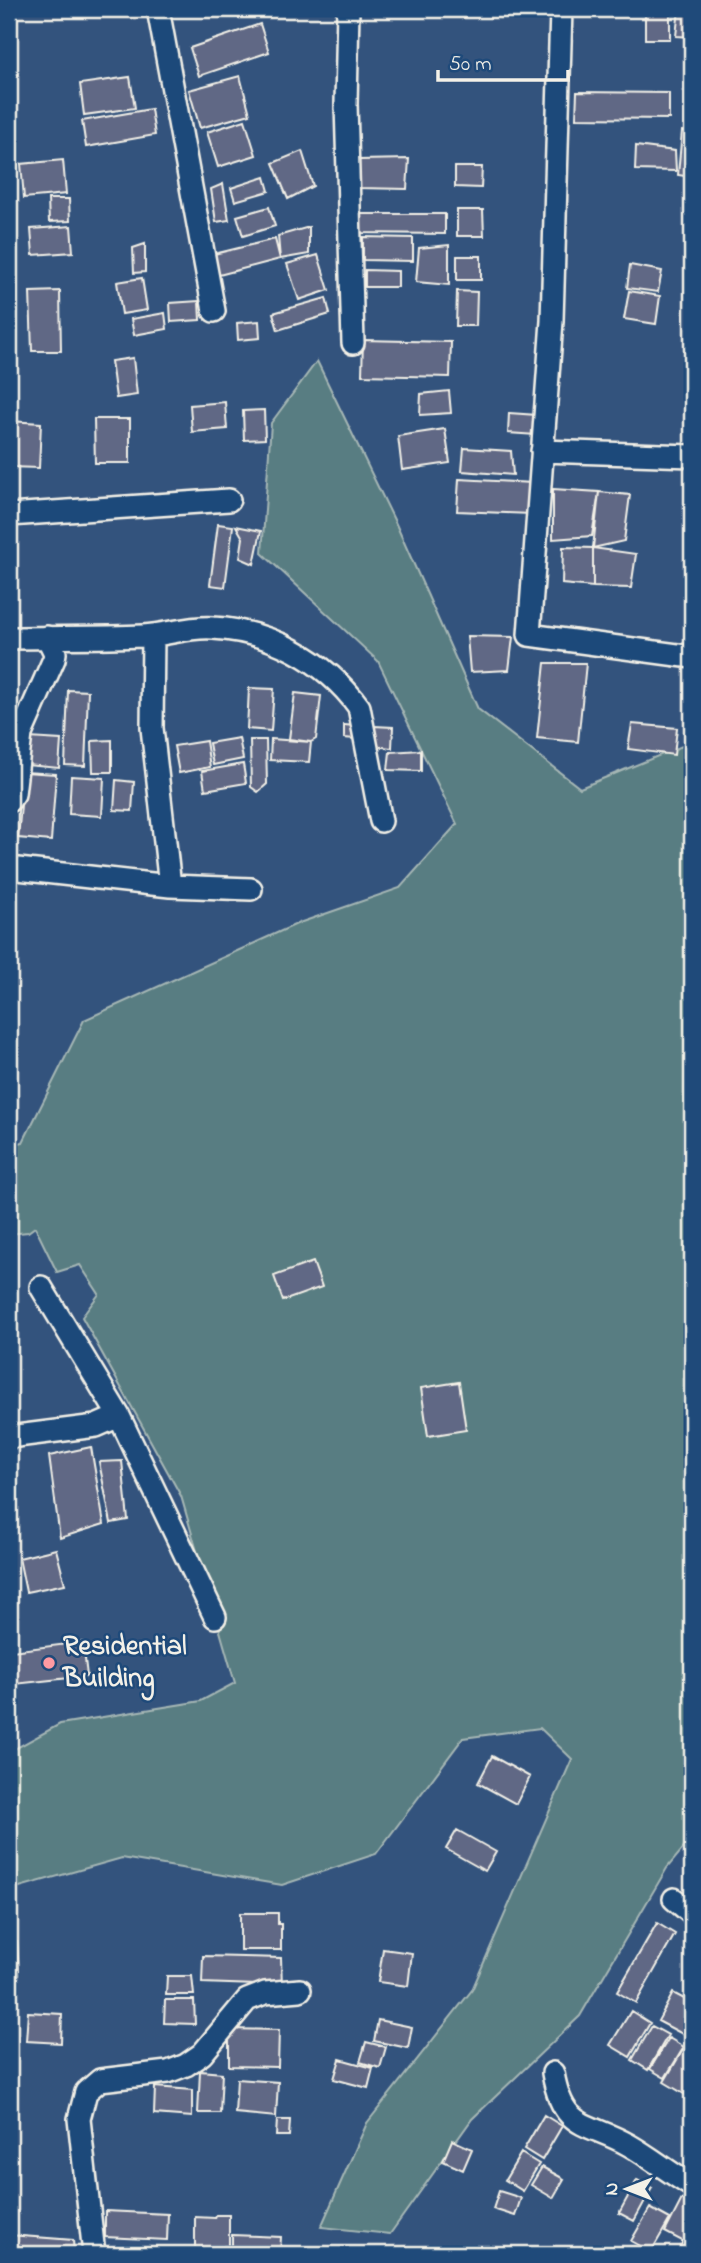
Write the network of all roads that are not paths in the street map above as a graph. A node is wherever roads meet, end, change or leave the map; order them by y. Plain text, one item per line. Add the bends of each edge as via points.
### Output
1 (158, 9) edge
2 (348, 9) edge
3 (561, 9) edge
4 (214, 311) dead end
5 (353, 343) dead end
6 (542, 451) junction
7 (692, 456) edge
8 (229, 500) dead end
9 (9, 515) edge
10 (153, 635) junction
11 (47, 637) junction
12 (9, 638) edge
13 (692, 657) edge
14 (9, 801) edge
15 (381, 821) dead end
16 (9, 868) edge
17 (170, 886) junction
18 (251, 889) dead end
19 (41, 1287) dead end
20 (119, 1416) junction
21 (9, 1437) edge
22 (215, 1617) dead end
23 (674, 1899) dead end
24 (692, 1914) edge
25 (300, 1990) dead end
26 (552, 2073) dead end
27 (692, 2186) edge
28 (94, 2254) edge

1 - 4 street
2 - 5 street
3 - 6 street via 552,321
6 - 7 street
6 - 13 street via 529,635
8 - 9 street
10 - 11 street
10 - 15 street via 212,628 275,640 310,660 359,707
10 - 17 street via 152,728
11 - 12 street
11 - 14 street via 54,659 21,734 14,794
16 - 17 street
17 - 18 street
19 - 20 street
20 - 21 street via 96,1426
20 - 22 street
23 - 24 street
25 - 28 street via 265,1993 247,2000 202,2054 186,2065 168,2072 100,2080 86,2092 79,2119
26 - 27 street via 557,2099 571,2118 633,2147

